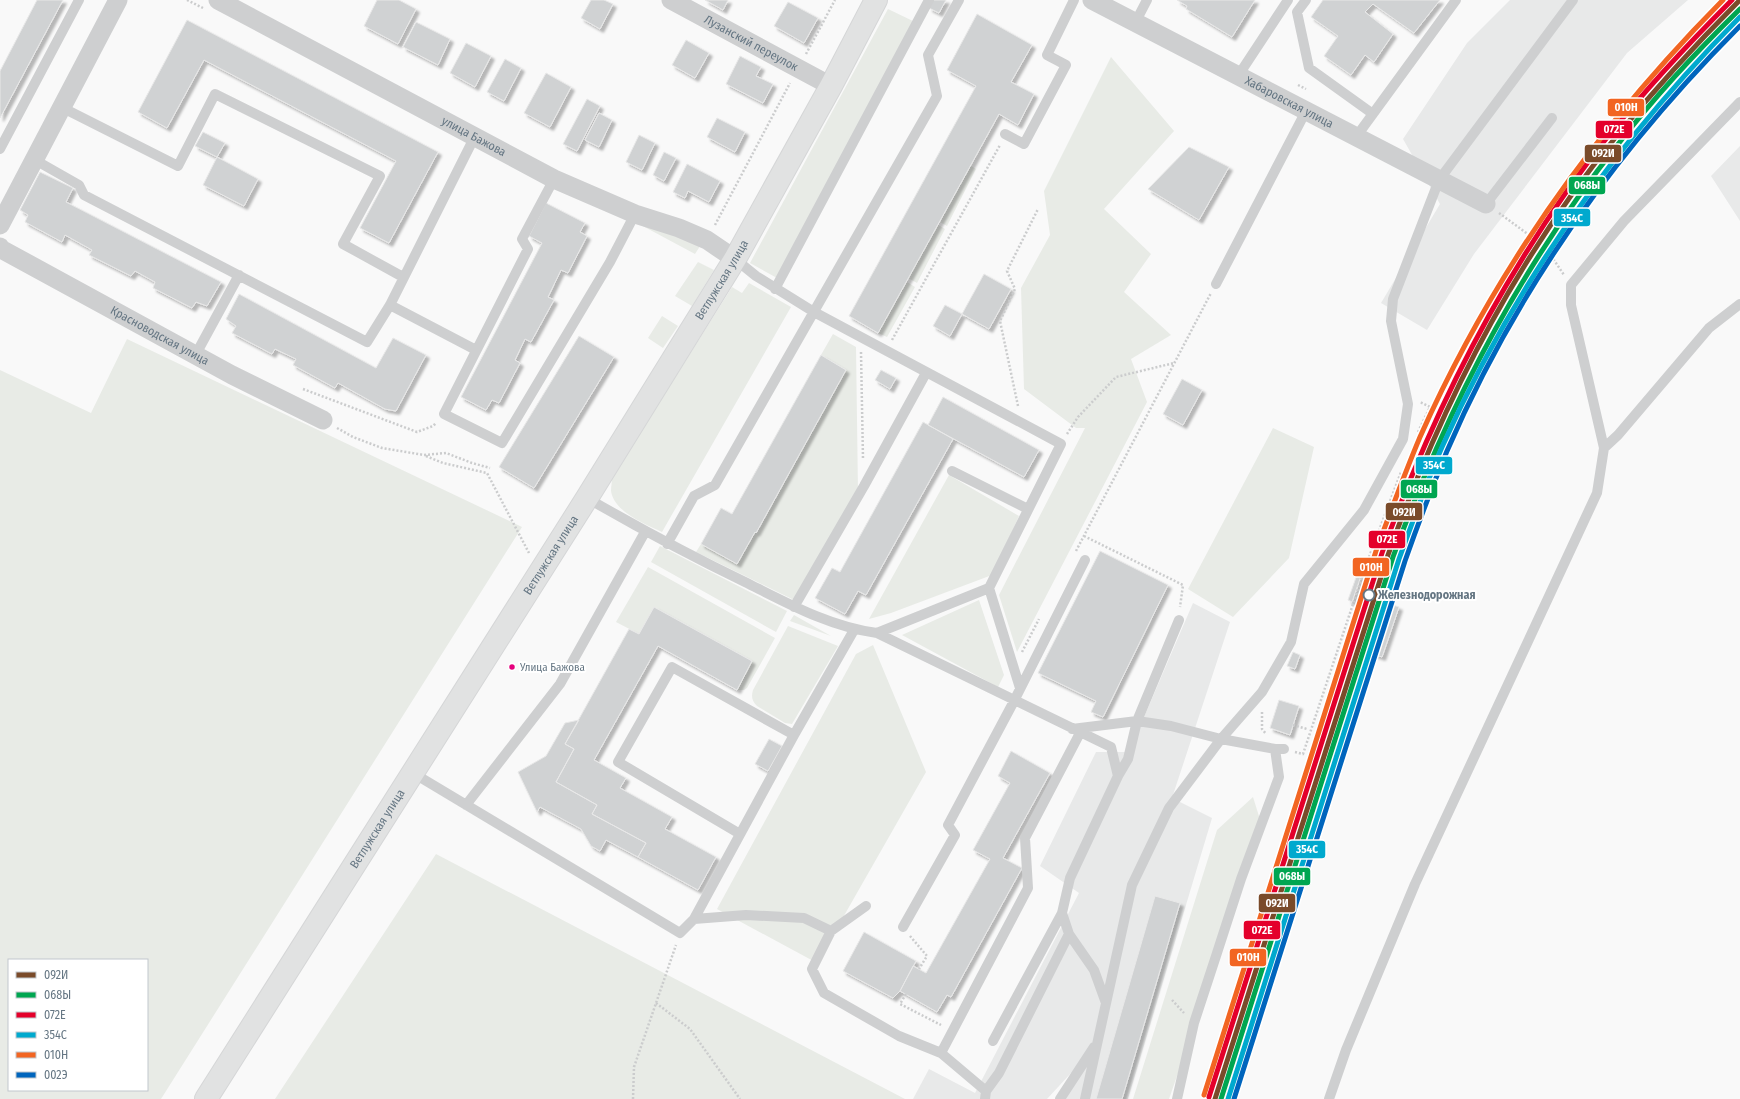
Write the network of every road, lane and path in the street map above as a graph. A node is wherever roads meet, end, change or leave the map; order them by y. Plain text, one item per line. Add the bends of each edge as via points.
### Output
1 (79, 0) edge
2 (118, 0) edge
3 (218, 0) edge
4 (671, 0) edge
5 (835, 0) edge
6 (876, 0) edge
7 (929, 0) edge
8 (959, 0) edge
9 (1074, 0) edge
10 (1092, 0) edge
11 (1148, 0) edge
12 (1288, 0) edge
13 (1306, 0) edge
14 (1456, 0) edge
15 (1573, 0) edge
16 (1135, 22) junction
17 (799, 67) junction
18 (1238, 76) junction
19 (1298, 85) dead end
20 (831, 86) junction
21 (1306, 89) dead end
22 (1740, 102) edge
23 (61, 107) junction
24 (1306, 111) junction
25 (1374, 114) junction
26 (1552, 118) dead end
27 (1005, 134) joint
28 (473, 136) junction
29 (1356, 137) junction
30 (0, 149) edge
31 (35, 160) junction
32 (554, 179) junction
33 (1439, 180) junction
34 (1486, 204) junction
35 (1038, 209) dead end
36 (635, 214) junction
37 (0, 225) edge
38 (707, 240) junction
39 (0, 247) edge
40 (735, 259) junction
41 (239, 275) junction
42 (403, 276) junction
43 (1216, 284) joint
44 (1571, 285) junction
45 (775, 289) junction
46 (1740, 304) edge
47 (390, 305) junction
48 (814, 312) junction
49 (860, 337) junction
50 (476, 350) junction
51 (886, 351) junction
52 (196, 354) junction
53 (1174, 363) junction
54 (926, 373) junction
55 (299, 388) dead end
56 (1425, 404) dead end
57 (444, 414) junction
58 (323, 420) joint
59 (1021, 424) junction
60 (1415, 439) dead end
61 (1061, 444) junction
62 (1604, 448) junction
63 (424, 455) junction
64 (1403, 467) dead end
65 (490, 468) dead end
66 (952, 471) dead end
67 (864, 486) junction
68 (587, 498) junction
69 (1028, 509) junction
70 (645, 532) junction
71 (1084, 536) junction
72 (667, 544) junction
73 (529, 553) dead end
74 (1073, 556) dead end
75 (1086, 560) dead end
76 (989, 588) junction
77 (794, 606) junction
78 (1040, 617) dead end
79 (1179, 620) joint
80 (854, 630) junction
81 (877, 633) junction
82 (1018, 658) dead end
83 (1020, 688) junction
84 (1262, 692) junction
85 (1014, 701) junction
86 (1138, 721) junction
87 (1293, 725) dead end
88 (1307, 729) dead end
89 (1076, 731) junction
90 (794, 735) junction
91 (1221, 739) junction
92 (1280, 749) junction
93 (1299, 753) dead end
94 (413, 773) junction
95 (1118, 776) junction
96 (466, 805) junction
97 (740, 834) junction
98 (866, 906) dead end
99 (1062, 913) junction
100 (694, 920) junction
101 (902, 928) joint
102 (831, 931) junction
103 (680, 933) junction
104 (1069, 934) junction
105 (920, 970) dead end
106 (906, 994) dead end
107 (656, 1003) junction
108 (1106, 1003) junction
109 (953, 1031) junction
110 (993, 1041) dead end
111 (1098, 1042) junction
112 (941, 1053) junction
113 (985, 1095) edge
114 (206, 1099) edge
115 (633, 1099) edge
116 (740, 1099) edge
117 (1060, 1099) edge
118 (1085, 1099) edge
119 (1177, 1099) edge
120 (1329, 1099) edge

1 - 30 lane
2 - 23 street
3 - 28 street, улица Бажова
4 - 17 street, Лузанский переулок
5 - 17 path
6 - 20 main road, Ветлужская улица
7 - 45 lane
8 - 48 lane via 928,55 937,96
9 - 27 lane via 1047,55 1066,65 1024,144
10 - 16 street, Хабаровская улица
11 - 16 lane
12 - 18 lane
13 - 25 lane via 1297,12 1309,68
14 - 25 lane
15 - 33 lane
16 - 18 street, Хабаровская улица
17 - 20 street, Лузанский переулок
17 - 38 path
18 - 24 street, Хабаровская улица
19 - 21 path
20 - 40 main road, Ветлужская улица
22 - 44 lane via 1624,221
23 - 31 street
23 - 42 lane via 178,166 215,94 380,176 343,244
24 - 29 street, Хабаровская улица
24 - 43 lane
25 - 29 lane
26 - 34 lane
27 - 51 path
28 - 32 street, улица Бажова
28 - 42 lane via 472,144
29 - 33 street, Хабаровская улица
31 - 37 street
31 - 41 lane via 79,184 84,195
32 - 36 street, улица Бажова
32 - 50 lane via 522,239 528,249
33 - 34 street, Хабаровская улица
33 - 84 lane via 1393,299 1391,321 1408,404 1403,439 1364,510 1304,584 1291,642
34 - 44 path via 1540,243
35 - 59 path via 1007,271 1015,289 1000,321
36 - 38 street, улица Бажова
36 - 57 lane via 610,262 502,443
38 - 40 street, улица Бажова
39 - 52 street, Красноводская улица
40 - 45 lane
40 - 68 main road, Ветлужская улица
41 - 47 lane via 367,342
41 - 52 lane
42 - 47 lane
43 - 53 path
44 - 62 lane via 1571,305
45 - 48 lane
46 - 62 lane via 1709,328
47 - 50 lane
48 - 49 lane
48 - 72 lane via 715,485 694,496
49 - 51 lane
49 - 67 path
50 - 57 lane
51 - 54 lane
52 - 58 street, Красноводская улица
53 - 61 path via 1116,377 1078,417
53 - 71 path
54 - 59 lane
54 - 67 lane
55 - 57 path via 417,432 433,426
56 - 60 path via 1430,407
58 - 63 path via 353,437 382,448
59 - 61 lane
61 - 69 lane
62 - 120 lane via 1597,493 1416,884 1346,1050
63 - 65 path via 446,453
63 - 73 path via 443,463 487,474
64 - 93 path via 1366,565 1303,754
66 - 69 lane
67 - 77 lane
68 - 70 lane
68 - 94 main road, Ветлужская улица
69 - 76 lane
70 - 72 lane
70 - 96 lane via 560,684
71 - 74 path
71 - 79 path via 1183,585
72 - 77 lane
75 - 83 lane
76 - 81 lane
76 - 83 lane
77 - 80 lane
78 - 82 path
79 - 86 lane
80 - 81 lane
80 - 90 lane
81 - 85 lane
83 - 85 lane
84 - 91 lane
84 - 92 path via 1262,729
85 - 89 lane
85 - 101 lane via 948,825 955,836
86 - 89 lane
86 - 91 lane via 1172,726
86 - 95 lane via 1128,759
87 - 88 path
89 - 95 lane via 1111,747
89 - 109 lane via 1025,838 1028,888
90 - 97 lane
90 - 97 lane via 672,667 618,762
91 - 92 lane
91 - 108 lane via 1169,808 1132,885
92 - 119 lane via 1279,777 1213,963 1194,1023
94 - 96 lane
94 - 114 main road, Ветлужская улица
95 - 99 lane via 1070,878
96 - 103 lane
97 - 100 lane
98 - 102 lane
99 - 104 lane
99 - 110 lane
100 - 102 lane via 746,915 804,918
100 - 103 lane
101 - 105 path via 927,956
102 - 112 lane via 812,969 824,993 899,1036
103 - 107 path
104 - 108 lane via 1094,970
104 - 113 lane via 999,1073
106 - 109 path via 900,1004
107 - 115 path via 634,1067
107 - 116 path via 690,1029
108 - 111 lane
109 - 112 lane
111 - 117 lane
111 - 118 lane
112 - 113 lane

